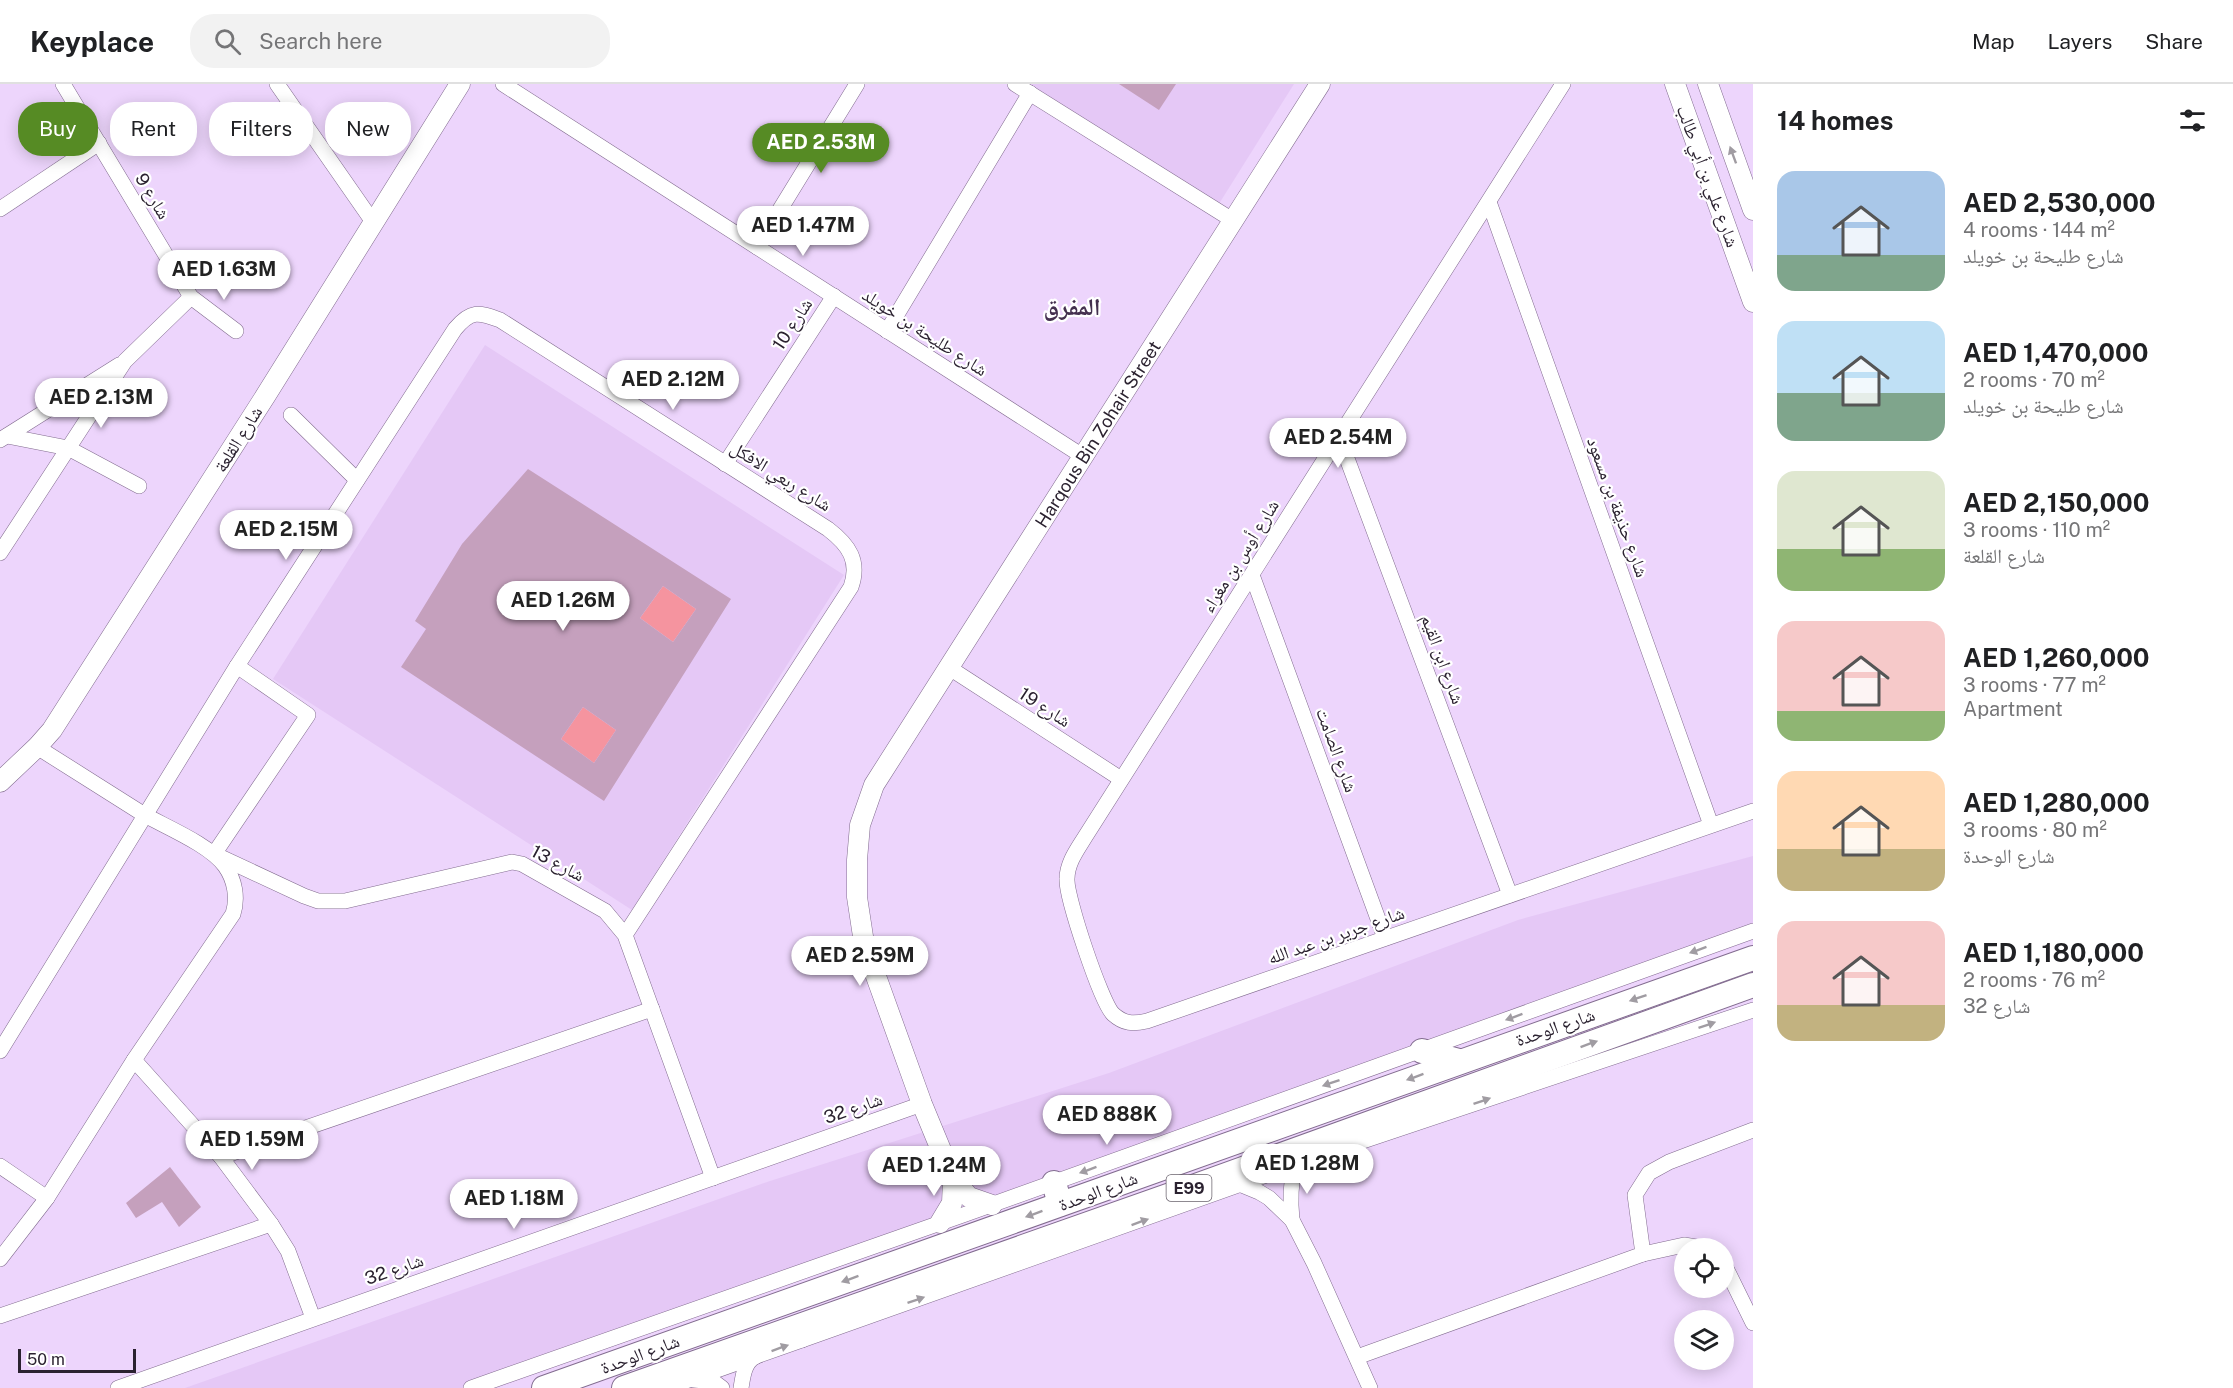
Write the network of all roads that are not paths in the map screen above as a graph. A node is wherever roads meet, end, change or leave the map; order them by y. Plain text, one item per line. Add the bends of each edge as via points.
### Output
1 (63, 84) edge
2 (277, 84) edge
3 (460, 84) edge
4 (503, 84) edge
5 (857, 84) edge
6 (1015, 84) edge
7 (1320, 84) edge
8 (1563, 84) edge
9 (1675, 84) edge
10 (1708, 84) edge
11 (1030, 93) junction
12 (99, 143) junction
13 (1748, 188) edge
14 (1488, 202) junction
15 (0, 209) edge
16 (1753, 210) edge
17 (1234, 221) junction
18 (373, 222) junction
19 (757, 247) junction
20 (834, 296) junction
21 (192, 297) junction
22 (1753, 302) edge
23 (236, 331) dead end
24 (888, 331) junction
25 (125, 361) junction
26 (291, 415) dead end
27 (1339, 437) junction
28 (4, 438) edge
29 (69, 448) junction
30 (1084, 457) junction
31 (725, 464) junction
32 (357, 480) junction
33 (139, 486) dead end
34 (0, 554) edge
35 (1251, 574) junction
36 (237, 666) junction
37 (948, 667) junction
38 (37, 747) junction
39 (1121, 779) junction
40 (0, 782) edge
41 (1753, 811) edge
42 (144, 814) junction
43 (1711, 825) junction
44 (1085, 837) joint
45 (214, 854) junction
46 (1510, 895) junction
47 (1753, 931) edge
48 (625, 935) junction
49 (1385, 938) junction
50 (1753, 958) edge
51 (1753, 985) edge
52 (652, 1009) junction
53 (1753, 1010) edge
54 (0, 1051) edge
55 (1422, 1051) junction
56 (134, 1060) junction
57 (1459, 1061) junction
58 (922, 1104) junction
59 (1367, 1124) junction
60 (1753, 1130) edge
61 (1348, 1146) junction
62 (221, 1157) junction
63 (0, 1166) edge
64 (1295, 1166) junction
65 (713, 1178) junction
66 (952, 1179) junction
67 (1242, 1185) junction
68 (1057, 1193) junction
69 (47, 1198) junction
70 (1182, 1199) junction
71 (992, 1204) junction
72 (1292, 1220) junction
73 (940, 1223) junction
74 (271, 1224) junction
75 (1674, 1247) edge
76 (1643, 1254) junction
77 (0, 1259) edge
78 (1734, 1284) edge
79 (0, 1316) edge
80 (313, 1318) junction
81 (823, 1318) junction
82 (1753, 1323) edge
83 (802, 1340) junction
84 (757, 1357) junction
85 (1357, 1357) junction
86 (688, 1379) junction
87 (118, 1388) edge
88 (471, 1388) edge
89 (544, 1388) edge
90 (624, 1388) edge
91 (666, 1388) edge
92 (722, 1388) edge
93 (741, 1388) edge
94 (1370, 1388) edge

1 - 12 street, شارع 9
2 - 18 street
3 - 18 street, شارع القلعة
4 - 19 street, شارع طليحة بن خويلد
5 - 19 street
6 - 11 street
7 - 17 street, Harqous Bin Zohair Street
8 - 14 street, شارع أوس بن مغراء
9 - 22 street, شارع علي بن أبي طالب
13 -> 10 street, شارع علي بن أبي طالب
11 - 17 street
11 - 24 street
12 - 15 street
12 - 21 street, شارع 9
13 - 16 street, شارع علي بن أبي طالب
14 - 27 street, شارع أوس بن مغراء
14 - 43 street, شارع حذيفة بن مسعود
17 - 30 street, Harqous Bin Zohair Street
18 - 38 street, شارع القلعة via 132,605 52,730
19 - 20 street, شارع طليحة بن خويلد
20 - 24 street, شارع طليحة بن خويلد
20 - 31 street, شارع 10
21 - 23 street
21 - 25 street
24 - 30 street, شارع طليحة بن خويلد
25 - 28 street
25 - 29 street
26 - 32 street
27 - 35 street, شارع أوس بن مغراء
27 - 46 street, شارع ابن القيم
28 - 29 street
29 - 33 street
29 - 34 street
30 - 37 street, Harqous Bin Zohair Street
31 - 32 street, شارع ربعي الافكل via 500,320 478,313 463,320
31 - 48 street, شارع ربعي الافكل via 828,529 844,543 853,559 855,575 851,587
32 - 36 street
35 - 39 street, شارع أوس بن مغراء
35 - 49 street, شارع الصامت
36 - 42 street
36 - 45 street via 308,715
37 - 39 street, شارع 19
37 - 58 street, Harqous Bin Zohair Street via 874,785 860,825 857,860 857,897 864,943
38 - 40 street, شارع القلعة
38 - 42 street, شارع 13
39 - 44 street, شارع أوس بن مغراء
41 - 43 street, شارع جرير بن عبد الله
42 - 45 street, شارع 13
42 - 54 street
43 - 46 street, شارع جرير بن عبد الله
44 - 49 street, شارع جرير بن عبد الله via 1069,864 1071,909 1108,1009 1125,1023 1147,1021
45 - 48 street, شارع 13 via 318,901 345,901 513,862 605,911
45 - 56 street via 234,885 233,914
46 - 49 street, شارع جرير بن عبد الله
47 -> 55 street
48 - 52 street, شارع 13
50 -> 57 main road, شارع الوحدة / E99
59 -> 51 main road, شارع الوحدة / E99
52 - 62 street
52 - 65 street, شارع 13
61 -> 53 street
55 - 57 main road
55 -> 68 street
56 - 62 street
56 - 69 street
57 -> 68 main road, شارع الوحدة / E99
58 - 65 street, شارع 32
58 - 66 street, Harqous Bin Zohair Street
59 - 61 main road
59 - 70 main road, شارع الوحدة / E99
60 - 76 street via 1649,1173 1635,1195
61 - 64 street
62 - 74 street
63 - 69 street
64 - 67 street
64 - 72 street via 1290,1193
65 - 80 street, شارع 32
66 - 71 street via 969,1197
66 - 73 street via 952,1203
67 - 70 street
67 - 72 street via 1259,1191
68 - 71 street
68 -> 89 main road, شارع الوحدة / E99
69 - 77 street
70 - 81 main road, شارع الوحدة / E99
83 -> 70 street
71 - 73 street
72 - 85 street
73 - 88 street
74 - 79 street
74 - 80 street via 288,1251
75 - 76 street
76 - 85 street
78 - 82 street
80 - 87 street, شارع 32
81 - 83 street
81 - 90 main road, شارع الوحدة / E99
84 -> 83 street
84 - 86 street
84 - 93 street via 746,1366
85 - 94 street
86 - 91 street
86 - 92 street via 714,1382

